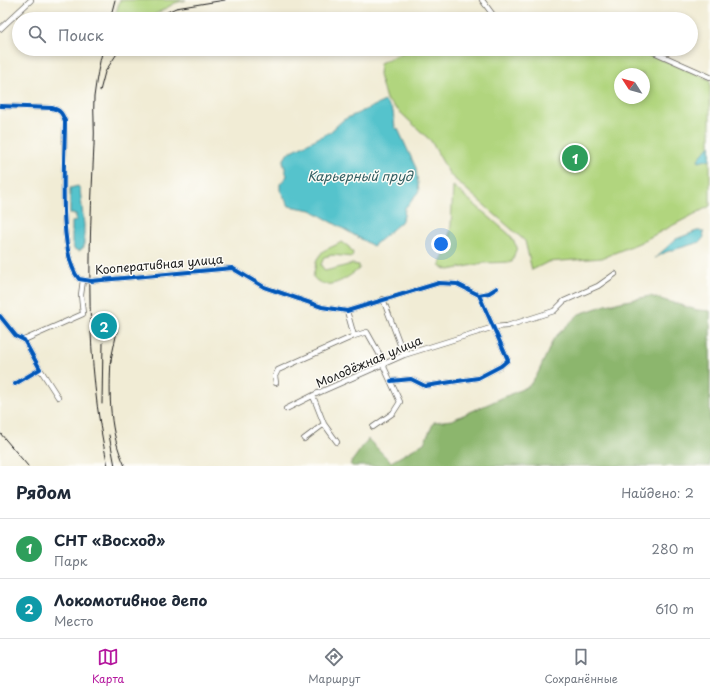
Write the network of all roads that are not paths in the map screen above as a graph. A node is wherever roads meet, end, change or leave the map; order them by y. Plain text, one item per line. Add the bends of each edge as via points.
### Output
1 (31, 0) edge
2 (482, 0) edge
3 (18, 12) edge
4 (491, 12) edge
5 (12, 18) edge
6 (0, 29) edge
7 (663, 56) edge
8 (710, 77) edge
9 (0, 106) edge
10 (615, 274) dead end
11 (83, 280) junction
12 (497, 288) dead end
13 (479, 295) junction
14 (383, 299) junction
15 (347, 311) junction
16 (0, 316) edge
17 (494, 327) junction
18 (354, 336) junction
19 (24, 340) junction
20 (404, 355) junction
21 (385, 364) junction
22 (40, 369) junction
23 (391, 381) junction
24 (276, 383) dead end
25 (15, 384) dead end
26 (313, 396) junction
27 (58, 397) dead end
28 (286, 409) dead end
29 (324, 424) junction
30 (373, 427) dead end
31 (304, 439) dead end
32 (337, 442) dead end

1 - 3 street
2 - 4 street
5 - 6 street
7 - 8 street
9 - 11 street via 52,108 62,114 65,121 65,238 72,266 77,277
10 - 17 street, Молодёжная улица via 598,286 564,301 554,311 507,326
11 - 15 street, Кооперативная улица via 232,268 264,287 322,307
11 - 19 street via 83,314
12 - 13 street
13 - 14 street, Кооперативная улица via 457,284 439,283
13 - 17 street
14 - 15 street, Кооперативная улица
14 - 20 street
15 - 18 street
16 - 19 street via 16,336
17 - 20 street, Молодёжная улица
17 - 23 street via 508,360 501,366 478,378 425,386 411,379
18 - 21 street via 367,332
18 - 24 street via 278,370 275,376
19 - 22 street
20 - 21 street, Молодёжная улица
21 - 23 street
21 - 26 street, Молодёжная улица
22 - 25 street
22 - 27 street
23 - 30 street via 400,402 393,413
26 - 28 street, Молодёжная улица
26 - 29 street
29 - 31 street
29 - 32 street

